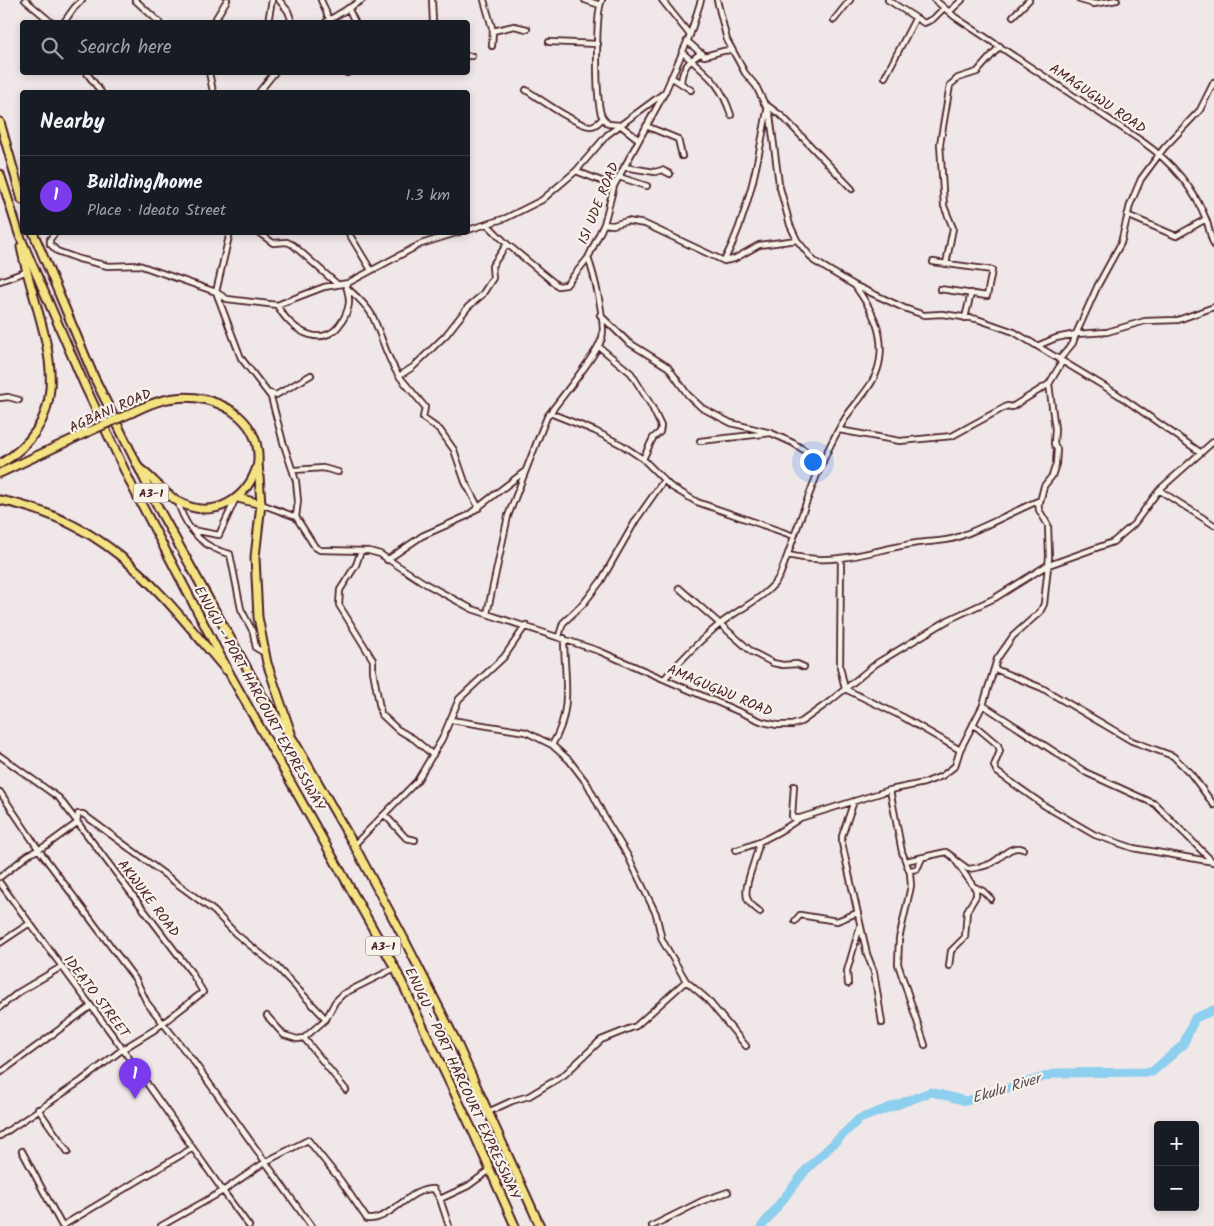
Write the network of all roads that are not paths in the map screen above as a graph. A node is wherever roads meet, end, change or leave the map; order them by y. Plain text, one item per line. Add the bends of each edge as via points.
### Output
1 (25, 0) edge
2 (82, 0) edge
3 (135, 0) edge
4 (227, 0) edge
5 (272, 0) edge
6 (279, 0) edge
7 (321, 0) edge
8 (362, 0) edge
9 (432, 0) edge
10 (484, 0) edge
11 (585, 0) edge
12 (662, 0) edge
13 (701, 0) edge
14 (717, 0) edge
15 (850, 0) edge
16 (888, 0) edge
17 (935, 0) edge
18 (962, 0) edge
19 (1029, 0) edge
20 (1080, 0) edge
21 (1117, 0) edge
22 (601, 2) edge
23 (894, 3) edge
24 (348, 8) junction
25 (944, 8) junction
26 (949, 12) junction
27 (1013, 16) dead end
28 (915, 19) junction
29 (49, 20) edge
30 (65, 20) edge
31 (157, 20) edge
32 (219, 20) edge
33 (268, 20) edge
34 (291, 20) edge
35 (327, 20) edge
36 (329, 20) edge
37 (354, 20) edge
38 (433, 20) edge
39 (834, 20) dead end
40 (527, 29) dead end
41 (493, 31) junction
42 (690, 35) junction
43 (687, 41) junction
44 (548, 42) dead end
45 (598, 44) junction
46 (492, 46) dead end
47 (1000, 46) junction
48 (732, 50) junction
49 (682, 52) junction
50 (702, 54) junction
51 (690, 60) junction
52 (88, 75) edge
53 (210, 75) edge
54 (266, 75) edge
55 (272, 75) edge
56 (885, 77) dead end
57 (268, 78) junction
58 (671, 78) junction
59 (1214, 82) edge
60 (681, 83) junction
61 (100, 90) edge
62 (213, 90) edge
63 (260, 90) edge
64 (526, 90) dead end
65 (691, 90) dead end
66 (665, 92) junction
67 (763, 102) junction
68 (767, 110) junction
69 (731, 115) dead end
70 (603, 118) junction
71 (0, 122) edge
72 (608, 124) junction
73 (620, 125) junction
74 (646, 126) junction
75 (607, 135) junction
76 (638, 139) junction
77 (1159, 154) junction
78 (682, 156) dead end
79 (624, 167) junction
80 (576, 171) junction
81 (0, 174) edge
82 (670, 174) dead end
83 (619, 178) junction
84 (614, 186) junction
85 (647, 186) dead end
86 (852, 189) dead end
87 (20, 193) edge
88 (1127, 215) junction
89 (1206, 219) junction
90 (487, 224) junction
91 (604, 224) junction
92 (470, 229) edge
93 (19, 234) junction
94 (34, 235) edge
95 (53, 235) edge
96 (229, 235) edge
97 (262, 235) edge
98 (350, 235) edge
99 (450, 235) edge
100 (797, 240) junction
101 (50, 244) junction
102 (507, 244) junction
103 (1214, 245) edge
104 (40, 250) junction
105 (588, 258) junction
106 (724, 261) junction
107 (933, 262) dead end
108 (946, 264) junction
109 (371, 270) junction
110 (28, 271) junction
111 (0, 281) edge
112 (337, 284) junction
113 (345, 285) junction
114 (854, 285) junction
115 (940, 289) dead end
116 (216, 292) junction
117 (971, 293) junction
118 (277, 305) junction
119 (1214, 307) edge
120 (600, 315) junction
121 (965, 318) junction
122 (1076, 334) junction
123 (598, 346) junction
124 (1037, 346) junction
125 (1060, 361) junction
126 (311, 375) dead end
127 (399, 376) junction
128 (1049, 384) junction
129 (269, 394) junction
130 (0, 398) edge
131 (19, 400) dead end
132 (550, 413) junction
133 (839, 430) junction
134 (771, 433) junction
135 (700, 441) dead end
136 (1214, 441) edge
137 (1200, 452) junction
138 (643, 459) junction
139 (258, 462) junction
140 (822, 462) junction
141 (0, 464) edge
142 (139, 468) junction
143 (294, 470) junction
144 (526, 471) junction
145 (338, 472) dead end
146 (0, 473) edge
147 (664, 480) junction
148 (1159, 490) junction
149 (236, 499) junction
150 (0, 500) edge
151 (1040, 502) junction
152 (261, 504) junction
153 (179, 506) dead end
154 (479, 508) junction
155 (296, 518) junction
156 (1214, 525) edge
157 (192, 530) junction
158 (794, 536) junction
159 (361, 551) junction
160 (788, 554) junction
161 (840, 558) junction
162 (387, 560) junction
163 (1046, 566) junction
164 (679, 588) dead end
165 (487, 614) junction
166 (720, 624) junction
167 (526, 625) junction
168 (561, 637) junction
169 (265, 653) junction
170 (804, 668) dead end
171 (994, 669) junction
172 (231, 676) junction
173 (664, 678) junction
174 (845, 689) junction
175 (983, 705) junction
176 (451, 720) junction
177 (973, 724) junction
178 (294, 741) junction
179 (552, 745) junction
180 (960, 750) junction
181 (434, 755) junction
182 (0, 756) edge
183 (794, 786) dead end
184 (890, 790) junction
185 (0, 792) edge
186 (854, 801) junction
187 (1214, 805) edge
188 (385, 815) junction
189 (800, 818) junction
190 (77, 822) junction
191 (415, 840) dead end
192 (759, 842) junction
193 (354, 845) junction
194 (1023, 849) dead end
195 (39, 850) junction
196 (736, 850) dead end
197 (922, 858) junction
198 (955, 860) junction
199 (906, 861) junction
200 (1213, 862) edge
201 (910, 870) junction
202 (0, 877) edge
203 (0, 883) edge
204 (975, 888) junction
205 (991, 899) dead end
206 (760, 912) dead end
207 (857, 913) junction
208 (795, 921) dead end
209 (30, 923) junction
210 (860, 925) junction
211 (0, 943) edge
212 (949, 966) dead end
213 (61, 967) junction
214 (395, 968) junction
215 (686, 981) junction
216 (848, 984) dead end
217 (0, 1007) edge
218 (90, 1007) junction
219 (267, 1016) dead end
220 (326, 1019) junction
221 (164, 1021) junction
222 (882, 1023) dead end
223 (304, 1038) junction
224 (925, 1045) dead end
225 (746, 1046) dead end
226 (123, 1049) junction
227 (0, 1073) edge
228 (346, 1090) dead end
229 (38, 1109) junction
230 (488, 1112) junction
231 (0, 1136) edge
232 (191, 1150) junction
233 (22, 1151) dead end
234 (68, 1152) dead end
235 (265, 1162) junction
236 (490, 1170) junction
237 (223, 1191) junction
238 (728, 1192) dead end
239 (440, 1199) junction
240 (376, 1220) junction
241 (62, 1226) edge
242 (161, 1226) edge
243 (249, 1226) edge
244 (311, 1226) edge
245 (380, 1226) edge
246 (449, 1226) edge
247 (515, 1226) edge
248 (540, 1226) edge
249 (652, 1226) edge

1 - 29 street
2 - 30 street
3 - 31 street
4 - 32 street via 216,18
5 - 33 street
6 - 34 street
7 - 35 street
8 - 24 street
9 - 38 street
10 - 41 street
11 - 22 street
12 - 42 street
13 - 42 street, ISI UDE ROAD
14 - 48 street
15 - 39 street
16 - 23 street
17 - 25 street, AMAGUGWU ROAD
18 - 26 street
19 - 27 street
20 - 21 street via 1094,4
22 - 45 street
23 - 28 street
24 - 36 street
24 - 37 street
25 - 26 street, AMAGUGWU ROAD
25 - 28 street via 928,22
26 - 47 street, AMAGUGWU ROAD
28 - 56 street
40 - 41 street via 514,26
41 - 46 street
42 - 43 street, ISI UDE ROAD
43 - 49 street, ISI UDE ROAD
43 - 50 street
44 - 45 street
45 - 70 street via 598,94
47 - 77 street, AMAGUGWU ROAD
47 - 108 street via 977,72 958,78 950,85 940,144 944,206 953,228
48 - 50 street via 714,55
48 - 67 street
49 - 51 street
49 - 58 street, ISI UDE ROAD
50 - 51 street
51 - 60 street via 681,75
51 - 69 street via 718,85
52 - 61 street
53 - 62 street
54 - 57 street
55 - 57 street
57 - 63 street
58 - 60 street
58 - 66 street, ISI UDE ROAD
59 - 77 street via 1200,110
60 - 65 street
64 - 70 street via 589,126
66 - 73 street
66 - 74 street, ISI UDE ROAD
67 - 68 street
67 - 86 street via 783,117
68 - 100 street via 773,128 784,206
68 - 106 street via 748,196 735,241
70 - 72 street
71 - 87 main road
72 - 73 street
72 - 75 street
73 - 75 street
73 - 76 street
74 - 76 street, ISI UDE ROAD
74 - 78 street via 678,139
75 - 80 street
76 - 79 street, ISI UDE ROAD
77 - 88 street via 1138,186
77 - 89 street, AMAGUGWU ROAD via 1181,178
79 - 82 street via 655,172 662,170
79 - 83 street, ISI UDE ROAD
80 - 84 street
80 - 90 street via 537,204
81 - 93 main road, ENUGU - PORT HARCOURT EXPRESSWAY / A3-1
83 - 84 street, ISI UDE ROAD
83 - 85 street
84 - 91 street, ISI UDE ROAD
88 - 89 street via 1176,236
88 - 122 street via 1121,242
89 - 103 street, AMAGUGWU ROAD
90 - 92 street
90 - 102 street
91 - 105 street, ISI UDE ROAD
91 - 106 street via 627,221 645,224
93 - 110 main road
93 - 172 main road, ENUGU - PORT HARCOURT EXPRESSWAY / A3-1 via 128,478
94 - 104 main road, ENUGU - PORT HARCOURT EXPRESSWAY / A3-1
95 - 101 street
96 - 116 street
97 - 112 street via 273,243 293,245
98 - 109 street
99 - 109 street via 421,244
100 - 106 street via 759,245
100 - 114 street via 814,261
101 - 104 street
101 - 116 street via 79,259 108,266 139,265
102 - 105 street via 562,287
102 - 127 street via 492,266 493,278 482,295 446,335
104 - 142 main road, ENUGU - PORT HARCOURT EXPRESSWAY / A3-1 via 94,376
105 - 120 street, ISI UDE ROAD
107 - 108 street
108 - 117 street via 992,270 987,296
109 - 113 street
110 - 111 street
110 - 141 main road via 50,358 52,387 37,428 21,448
112 - 113 street
112 - 118 street
113 - 118 street via 350,301 348,311 338,327 326,335 312,335 295,329
113 - 127 street via 372,315 388,360
114 - 121 street via 924,314
114 - 133 street via 875,317 880,360 873,382
115 - 117 street
116 - 118 street via 228,299
116 - 129 street via 241,358
117 - 121 street
119 - 122 street via 1178,320 1145,321 1107,332
120 - 123 street, ISI UDE ROAD via 602,334
120 - 134 street via 628,342 668,367 702,408 731,423
121 - 124 street via 1002,327
122 - 124 street
122 - 125 street
123 - 132 street
123 - 138 street via 631,373 659,420 661,430 653,438
124 - 125 street
125 - 128 street
125 - 137 street via 1117,394
126 - 129 street via 276,395
127 - 154 street via 425,407 423,418 440,430 454,450 464,482
128 - 133 street via 1012,407 1007,406 952,436 900,441
128 - 151 street via 1056,464 1044,486
129 - 143 street via 282,442
130 - 131 street
132 - 138 street via 595,430
132 - 144 street
133 - 140 street
134 - 135 street
134 - 140 street
136 - 137 street, AMAGUGWU ROAD
137 - 148 street, AMAGUGWU ROAD
138 - 147 street
139 - 146 main road, AGBANI ROAD, bridge via 258,449 250,428 239,416 214,401 198,397 172,398 131,413
139 - 149 main road via 254,478
139 - 152 main road, AGBANI ROAD
140 - 158 street
142 - 149 main road via 186,506 210,508
142 - 178 main road, ENUGU - PORT HARCOURT EXPRESSWAY / A3-1 via 204,594 264,699
143 - 145 street via 323,468
143 - 155 street via 298,501
144 - 154 street
144 - 165 street via 508,516
147 - 158 street via 697,502
147 - 168 street via 636,520 601,581 563,623
148 - 156 street
148 - 163 street, AMAGUGWU ROAD via 1134,524 1112,542
149 - 152 main road
149 - 157 street via 219,535
150 - 172 main road via 51,514 74,524 113,549 157,589
151 - 161 street via 952,539
151 - 163 street via 1039,510 1048,525
152 - 155 street
152 - 169 main road, AGBANI ROAD via 256,576 258,617
153 - 157 street
154 - 162 street via 422,536
155 - 159 street, AMAGUGWU ROAD via 320,550
157 - 169 street via 203,543 230,554 241,609 253,632 256,648
158 - 160 street
159 - 162 street, AMAGUGWU ROAD via 374,552
159 - 181 street via 340,590 339,605 373,660 381,714
160 - 161 street via 802,558
160 - 166 street via 774,585
161 - 174 street via 840,667
162 - 165 street, AMAGUGWU ROAD
163 - 171 street via 1043,607 1013,636 998,656
163 - 174 street, AMAGUGWU ROAD via 877,663
164 - 166 street
165 - 167 street, AMAGUGWU ROAD
166 - 170 street via 766,660
166 - 173 street
167 - 168 street, AMAGUGWU ROAD
167 - 176 street via 504,657 463,694
168 - 173 street, AMAGUGWU ROAD
168 - 179 street via 568,698
169 - 178 main road, AGBANI ROAD
171 - 175 street
171 - 187 street via 1049,691 1132,741 1173,756
172 - 214 main road, ENUGU - PORT HARCOURT EXPRESSWAY / A3-1
173 - 174 street, AMAGUGWU ROAD via 763,722 777,725 792,725 804,720
174 - 180 street
175 - 177 street
175 - 200 street via 1086,773 1155,804
176 - 179 street via 526,732
176 - 181 street
177 - 180 street
177 - 200 street via 998,745 1000,752 994,766 997,772 1084,830 1133,848
178 - 193 main road, ENUGU - PORT HARCOURT EXPRESSWAY / A3-1
179 - 215 street via 569,760 588,785 628,856 656,914 662,940
180 - 184 street via 955,766 945,775
181 - 188 street via 411,788
182 - 190 street, AKWUKE ROAD via 59,798
183 - 189 street via 792,816
184 - 186 street
184 - 199 street
185 - 195 street
186 - 189 street
186 - 207 street via 842,844
188 - 191 street via 406,838
188 - 193 street
189 - 192 street
190 - 195 street
190 - 220 street via 78,814 83,814 214,911 236,934 276,966
190 - 221 street, AKWUKE ROAD via 203,992
192 - 196 street
192 - 206 street via 758,856 745,892 748,901
193 - 230 main road, ENUGU - PORT HARCOURT EXPRESSWAY / A3-1 via 455,1039
194 - 198 street via 1009,849 983,867 968,869
195 - 202 street
195 - 221 street via 99,928 139,985 147,1003
197 - 198 street via 946,852
197 - 199 street
197 - 201 street via 917,868
198 - 204 street
199 - 201 street
201 - 224 street via 912,886 899,939 898,960
203 - 209 street, IDEATO STREET
204 - 205 street
204 - 212 street via 976,896 966,915 965,937 950,952
207 - 208 street via 837,921 800,915
207 - 210 street
209 - 211 street
209 - 213 street, IDEATO STREET
210 - 216 street via 847,971
210 - 222 street via 874,972
213 - 217 street
213 - 218 street, IDEATO STREET
214 - 220 street via 342,994
214 - 236 main road, ENUGU - PORT HARCOURT EXPRESSWAY / A3-1
215 - 225 street via 707,1000
215 - 230 street via 636,1026 601,1040 564,1076 529,1096
218 - 226 street, IDEATO STREET
218 - 227 street
219 - 223 street via 284,1036
220 - 223 street
221 - 226 street, AKWUKE ROAD
221 - 235 street
223 - 228 street
226 - 229 street, AKWUKE ROAD
226 - 232 street, IDEATO STREET
229 - 231 street, AKWUKE ROAD
229 - 234 street
230 - 248 main road, ENUGU - PORT HARCOURT EXPRESSWAY / A3-1
232 - 237 street, IDEATO STREET
232 - 241 street
233 - 241 street
235 - 237 street
235 - 240 street via 308,1140 367,1219
235 - 244 street
236 - 239 street via 468,1186
236 - 247 main road, ENUGU - PORT HARCOURT EXPRESSWAY / A3-1
237 - 242 street
237 - 243 street, IDEATO STREET
238 - 249 street
239 - 240 street via 434,1190 429,1189
239 - 246 street
240 - 245 street

